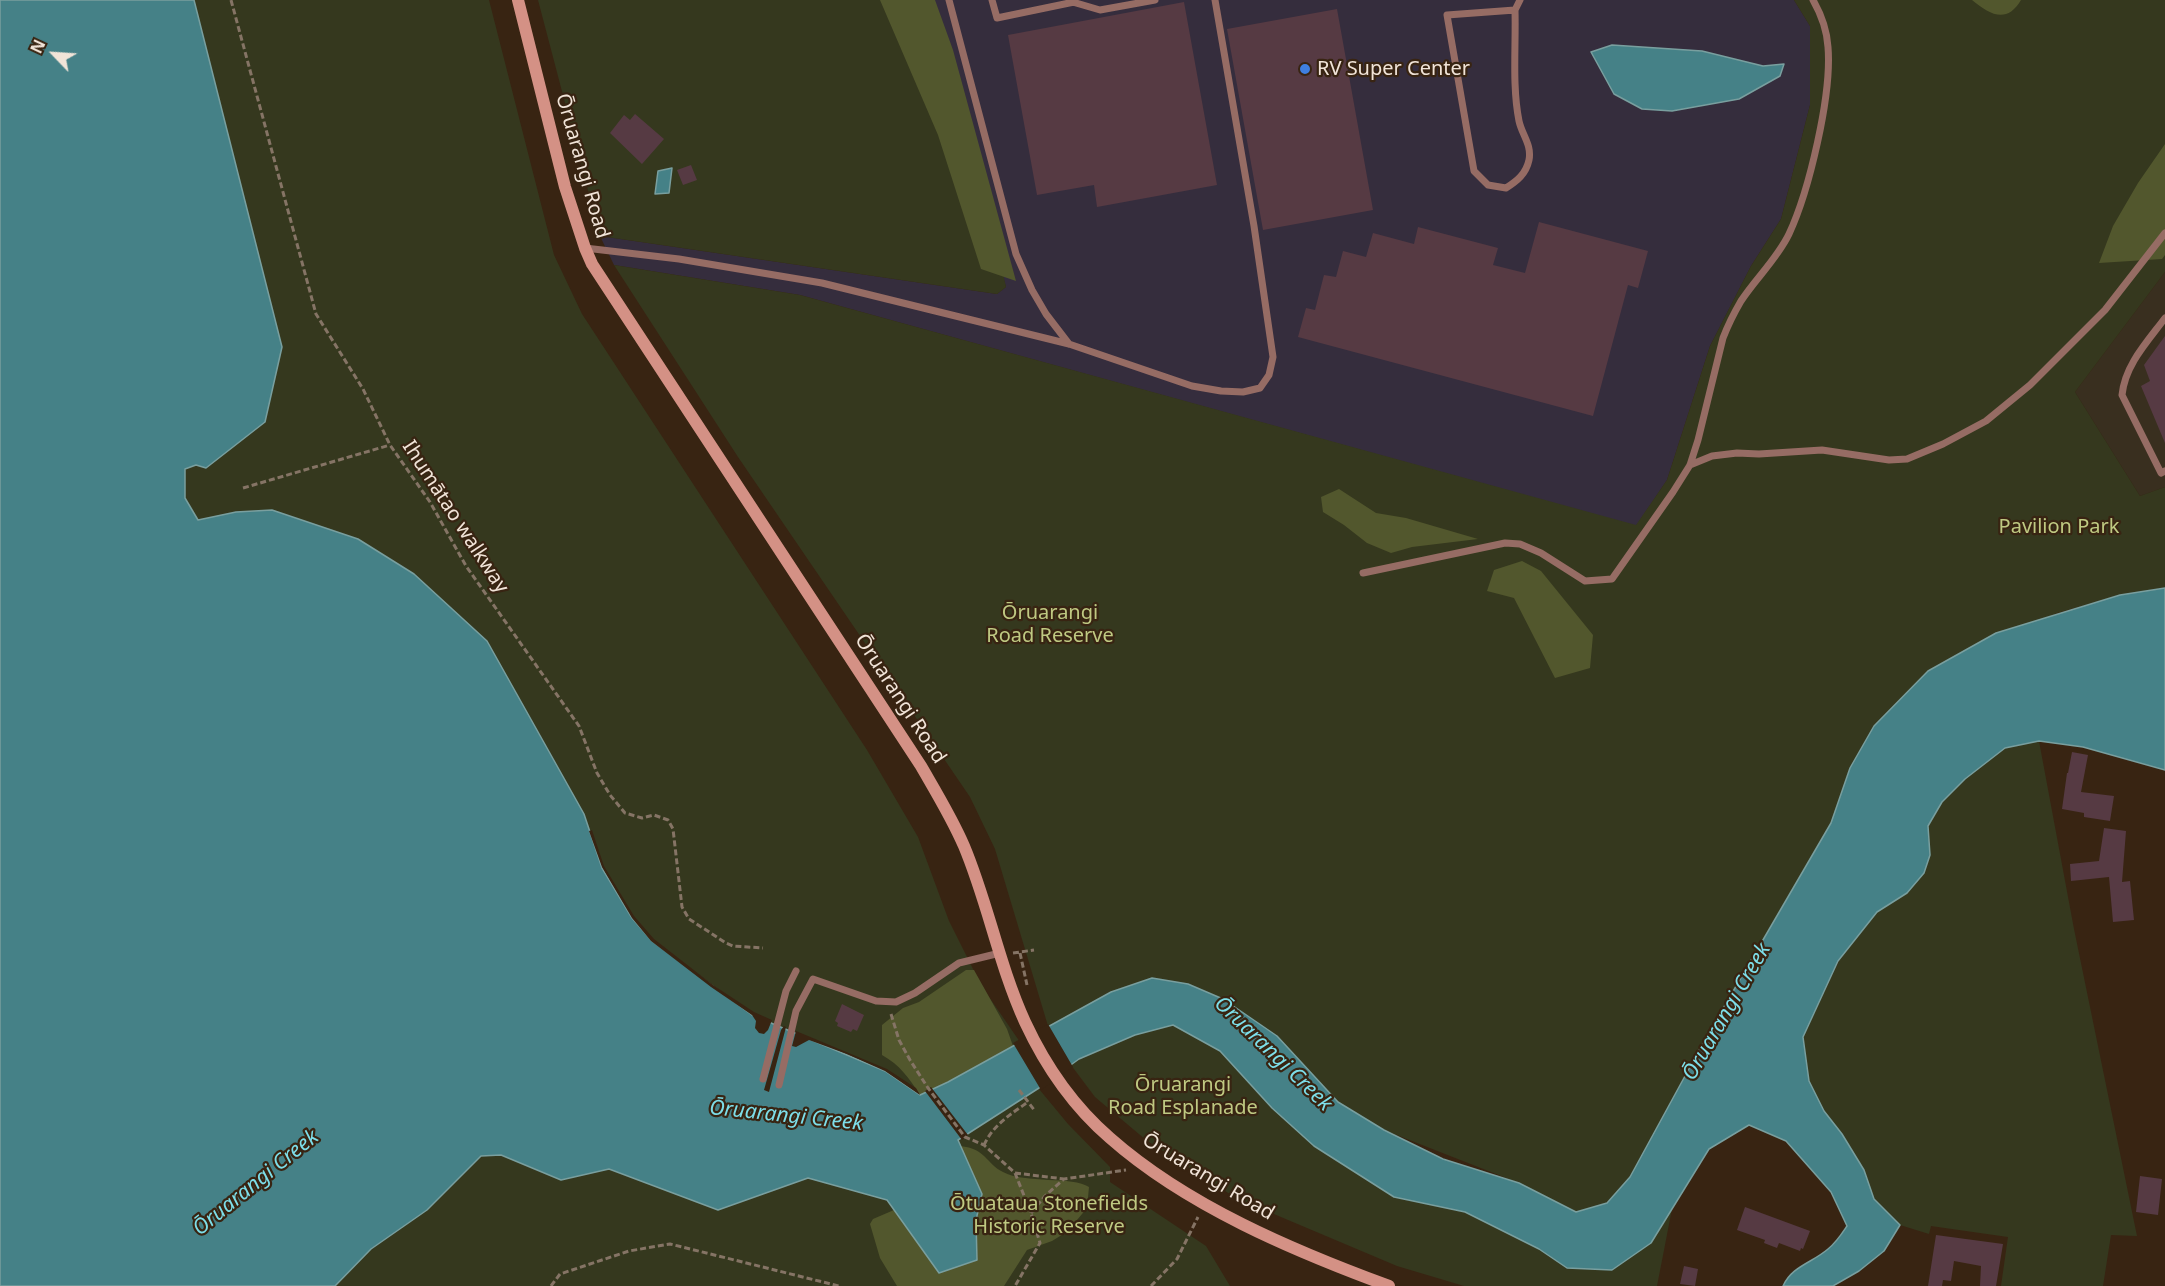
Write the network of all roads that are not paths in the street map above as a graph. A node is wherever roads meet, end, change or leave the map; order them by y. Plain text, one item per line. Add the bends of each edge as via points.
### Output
1 (518, 0) edge
2 (949, 0) edge
3 (992, 0) edge
4 (1155, 0) edge
5 (1215, 0) edge
6 (1520, 0) edge
7 (1813, 0) edge
8 (1070, 1) edge
9 (1515, 10) junction
10 (2165, 234) edge
11 (585, 248) junction
12 (2165, 318) edge
13 (1069, 344) junction
14 (1690, 465) junction
15 (2165, 471) edge
16 (1363, 573) dead end
17 (1000, 953) junction
18 (796, 971) dead end
19 (763, 1079) dead end
20 (779, 1085) dead end
21 (1389, 1286) edge

1 - 11 street, Ōruarangi Road via 565,187
2 - 13 lane via 1016,254 1046,314
3 - 8 lane via 997,18
4 - 8 lane via 1100,10
5 - 13 lane via 1264,289 1273,357 1269,375 1260,387 1243,392 1221,391 1192,386
6 - 9 lane
7 - 14 lane via 1824,25 1828,72 1808,177 1788,235 1741,301 1723,338
9 - 9 lane via 1447,15 1474,171 1488,185 1506,188 1519,180 1529,160 1528,140 1520,124 1516,100
10 - 14 lane via 2105,310 2030,385 1986,421 1943,444 1907,459 1822,450 1737,453 1712,456
11 - 13 lane via 822,283
11 - 17 street, Ōruarangi Road via 602,281 921,766 963,846
12 - 15 lane via 2128,369 2122,395 2161,473
14 - 16 lane via 1612,579 1585,581 1541,553 1520,544 1504,543
17 - 20 lane via 959,963 891,1003 813,979 796,1011
17 - 21 street, Ōruarangi Road via 1023,1019 1046,1062 1084,1113 1108,1137 1171,1183 1232,1218 1307,1254
18 - 19 lane via 786,991

